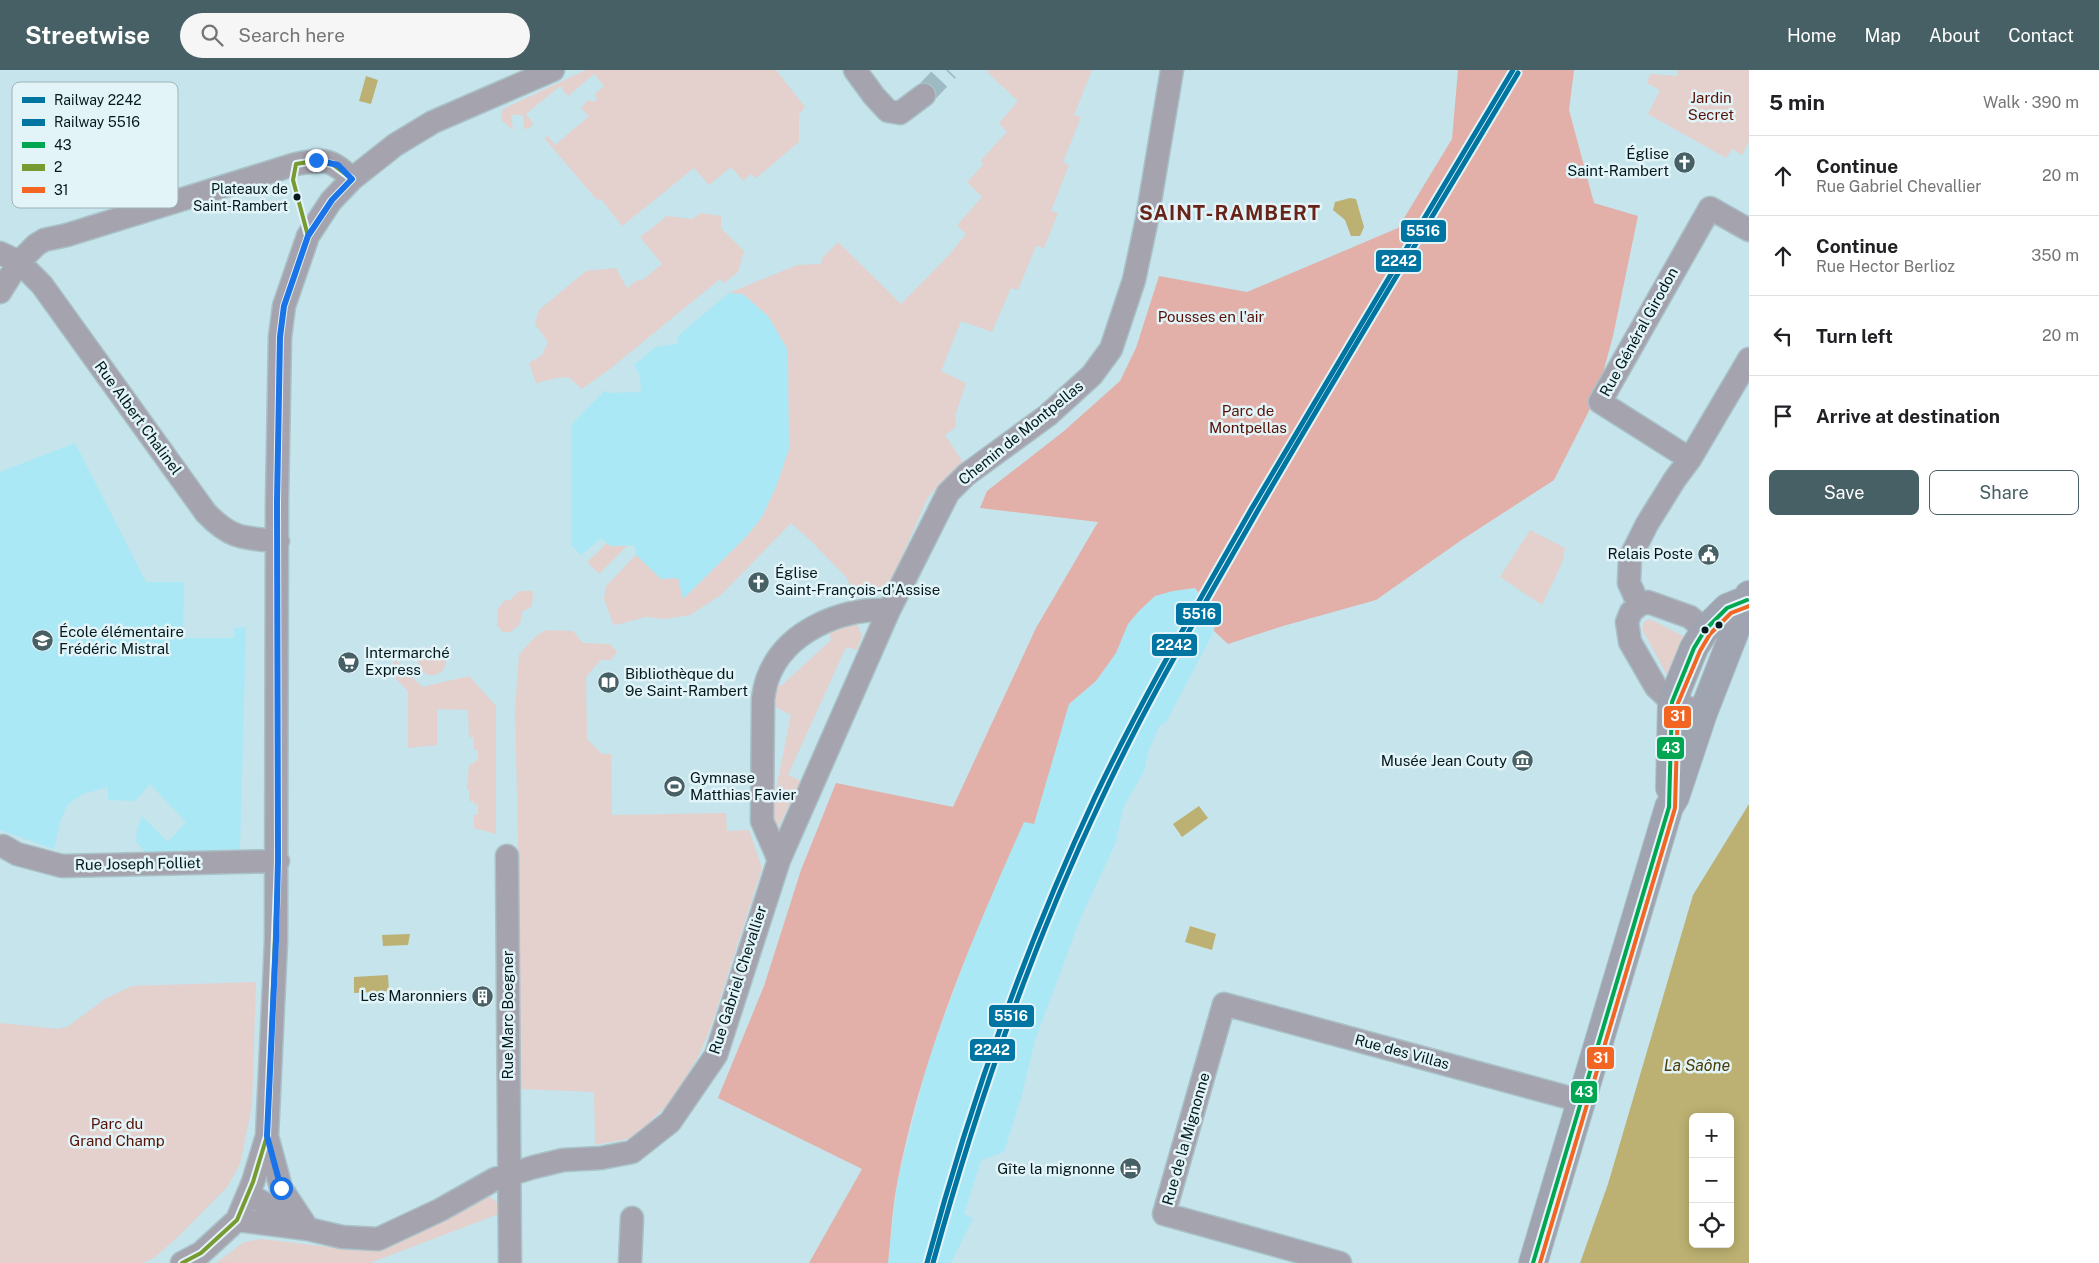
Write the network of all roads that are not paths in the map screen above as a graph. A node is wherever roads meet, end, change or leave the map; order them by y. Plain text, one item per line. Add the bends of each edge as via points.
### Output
1 (553, 70) edge
2 (855, 70) edge
3 (1172, 70) edge
4 (924, 95) tunnel mouth
5 (352, 179) junction
6 (178, 201) edge
7 (155, 208) edge
8 (1749, 230) edge
9 (10, 258) edge
10 (0, 292) edge
11 (1749, 360) edge
12 (1690, 459) junction
13 (278, 541) junction
14 (1748, 598) edge
15 (1639, 604) junction
16 (890, 610) junction
17 (1705, 630) junction
18 (1725, 654) junction
19 (1672, 702) junction
20 (1703, 713) junction
21 (1669, 807) junction
22 (3, 846) dead end
23 (507, 856) dead end
24 (779, 860) junction
25 (278, 861) junction
26 (1224, 1004) joint
27 (1581, 1101) junction
28 (267, 1136) junction
29 (508, 1175) junction
30 (248, 1194) junction
31 (632, 1218) dead end
32 (237, 1220) junction
33 (308, 1229) junction
34 (182, 1263) edge
35 (510, 1263) edge
36 (630, 1263) edge
37 (1340, 1263) edge
38 (1533, 1263) edge

1 - 5 street via 432,122 395,144
2 - 4 street via 888,111 900,113
3 - 16 street, Chemin de Montpellas via 1144,236 1134,280 1111,350 1092,375 1048,415 966,475 948,494
5 - 6 street via 338,165 316,160
5 - 13 street via 332,200 308,236 284,306 280,337
7 - 9 street via 44,240
8 - 12 street, Rue Général Girodon via 1710,208 1600,402
9 - 10 street
9 - 13 street, Rue Albert Chalinel via 42,284 206,513 221,528 238,537
11 - 12 street
12 - 15 street via 1647,524 1630,558 1629,583
13 - 25 street
14 - 17 main road via 1727,608
14 - 18 main road
15 - 17 street via 1648,602 1690,617
15 - 19 street via 1627,622 1630,642 1656,687
16 - 24 street, Rue Gabriel Chevallier
16 - 24 street via 853,613 801,634 778,659 766,680 762,821
17 - 18 main road
17 - 19 main road
18 - 20 main road
19 - 20 street
19 - 21 main road
20 - 21 main road
21 - 27 main road
22 - 25 street, Rue Joseph Folliet via 17,854 62,866
23 - 29 street, Rue Marc Boegner
24 - 29 street, Rue Gabriel Chevallier via 716,1055 670,1122 632,1152 563,1160
25 - 28 street
26 - 27 street, Rue des Villas
26 - 37 street, Rue de la Mignonne via 1164,1214
27 - 38 main road
28 - 30 street
28 - 33 street via 281,1188
29 - 33 street, Rue Gabriel Chevallier via 378,1239 342,1237
29 - 35 street, Rue Marc Boegner
30 - 32 street
30 - 33 street, Rue Gabriel Chevallier
31 - 36 street
32 - 33 street, Rue Gabriel Chevallier
32 - 34 street via 201,1254

